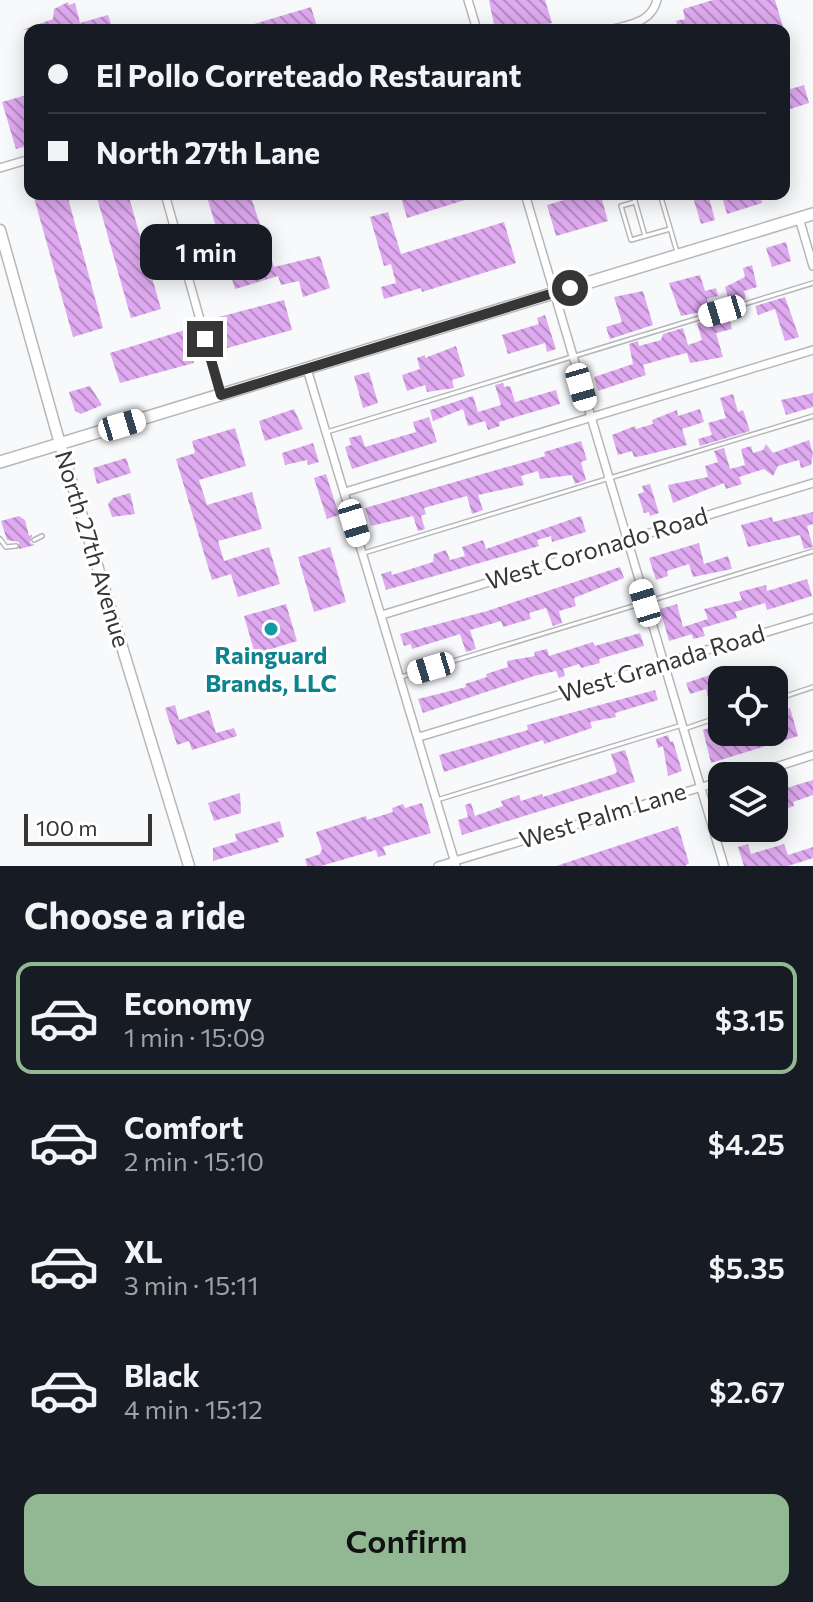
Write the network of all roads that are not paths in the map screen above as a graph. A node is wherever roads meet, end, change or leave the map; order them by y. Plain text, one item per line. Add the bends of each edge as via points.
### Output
1 (468, 0) edge
2 (656, 4) edge
3 (475, 24) edge
4 (631, 24) edge
5 (24, 161) edge
6 (0, 168) edge
7 (167, 200) edge
8 (527, 200) edge
9 (662, 200) edge
10 (635, 202) joint
11 (813, 214) edge
12 (799, 218) junction
13 (670, 229) junction
14 (0, 230) edge
15 (645, 236) junction
16 (678, 255) junction
17 (813, 266) edge
18 (813, 283) edge
19 (553, 293) junction
20 (813, 350) edge
21 (571, 357) junction
22 (307, 369) junction
23 (221, 395) junction
24 (813, 416) edge
25 (590, 418) junction
26 (327, 432) junction
27 (60, 444) junction
28 (0, 462) edge
29 (608, 478) junction
30 (813, 483) edge
31 (345, 492) junction
32 (42, 536) dead end
33 (0, 539) edge
34 (34, 540) dead end
35 (626, 540) junction
36 (16, 546) dead end
37 (813, 551) edge
38 (364, 553) junction
39 (645, 603) junction
40 (382, 615) junction
41 (813, 618) edge
42 (664, 663) junction
43 (401, 677) junction
44 (813, 687) edge
45 (788, 695) edge
46 (708, 720) edge
47 (683, 727) junction
48 (419, 737) junction
49 (813, 755) edge
50 (788, 763) edge
51 (708, 784) edge
52 (700, 786) junction
53 (437, 800) junction
54 (456, 863) edge
55 (189, 866) edge
56 (438, 866) edge
57 (724, 866) edge

1 - 3 street
2 - 4 street via 642,21
5 - 6 street
7 - 23 street
8 - 19 street
9 - 13 lane
10 - 15 lane
10 - 15 lane via 621,206 624,217 631,240
11 - 12 main road
12 - 16 main road
12 - 17 street
13 - 15 lane
13 - 16 lane
14 - 27 main road, North 27th Avenue
16 - 19 main road
18 - 21 lane
19 - 21 street
19 - 22 main road
20 - 25 street
21 - 25 street
21 - 26 lane
22 - 23 main road
22 - 26 street
23 - 27 main road
24 - 29 lane
25 - 29 street
25 - 31 street
26 - 31 street
27 - 28 main road
27 - 55 main road, North 27th Avenue
29 - 35 street
29 - 38 lane
30 - 35 street, West Coronado Road
31 - 38 street
32 - 34 lane
33 - 36 lane via 6,547
35 - 39 street
35 - 40 street, West Coronado Road
37 - 39 lane
38 - 40 street
39 - 42 street
39 - 43 lane
40 - 43 street
41 - 42 street, West Granada Road
42 - 47 street
42 - 48 street, West Granada Road
43 - 48 street
44 - 45 lane
46 - 47 lane
47 - 52 street
47 - 53 lane
48 - 53 street
49 - 50 street
51 - 52 street, West Palm Lane
52 - 54 street, West Palm Lane
52 - 57 street
53 - 54 street
54 - 56 street, West Palm Lane

